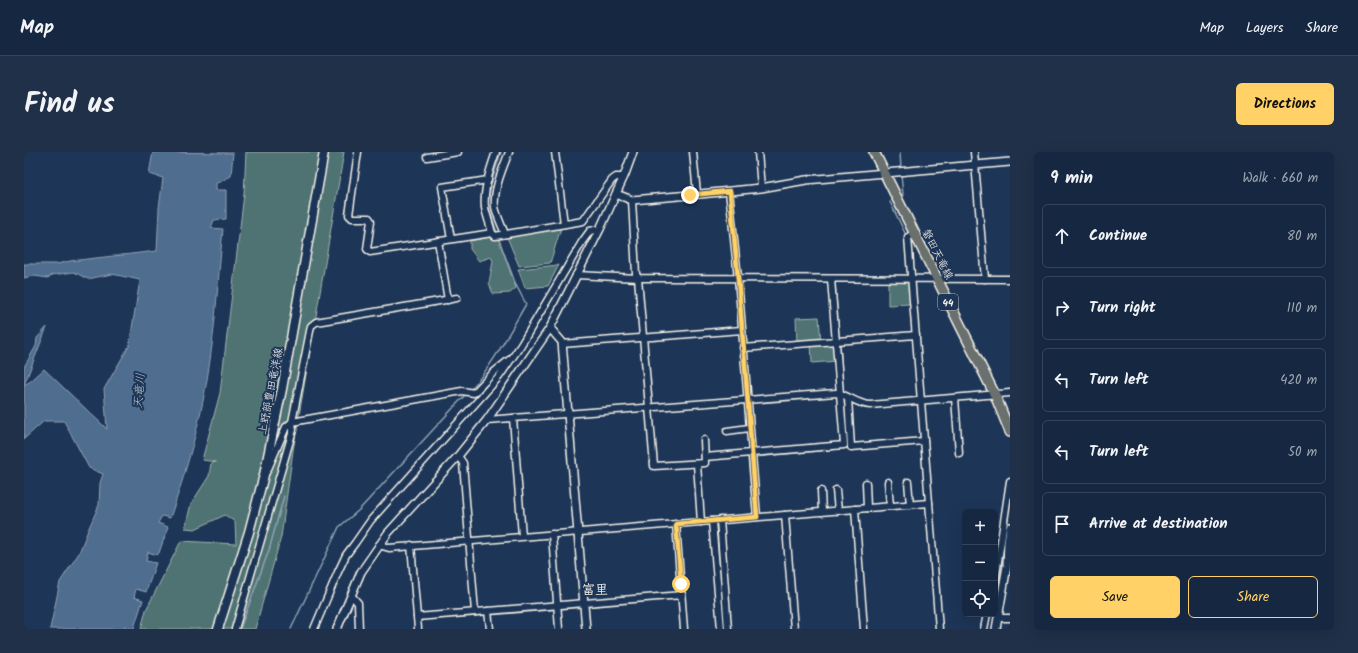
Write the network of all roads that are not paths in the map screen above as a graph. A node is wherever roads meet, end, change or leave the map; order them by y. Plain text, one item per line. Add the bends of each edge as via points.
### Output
1 (324, 152) edge
2 (358, 152) edge
3 (458, 152) edge
4 (496, 152) edge
5 (509, 152) edge
6 (555, 152) edge
7 (633, 152) edge
8 (693, 152) edge
9 (758, 152) edge
10 (874, 152) edge
11 (974, 152) edge
12 (427, 157) dead end
13 (1010, 162) edge
14 (975, 165) junction
15 (884, 174) junction
16 (624, 177) junction
17 (488, 180) junction
18 (761, 188) junction
19 (730, 191) junction
20 (616, 194) junction
21 (698, 194) junction
22 (632, 200) junction
23 (564, 224) junction
24 (600, 229) junction
25 (492, 233) junction
26 (505, 234) junction
27 (914, 234) junction
28 (451, 239) junction
29 (438, 241) junction
30 (576, 276) junction
31 (638, 278) junction
32 (738, 278) junction
33 (911, 278) junction
34 (831, 279) junction
35 (937, 279) junction
36 (1010, 279) edge
37 (985, 280) junction
38 (457, 298) dead end
39 (448, 300) junction
40 (550, 328) junction
41 (742, 330) junction
42 (916, 335) junction
43 (643, 339) junction
44 (836, 341) junction
45 (562, 344) junction
46 (743, 348) junction
47 (513, 358) junction
48 (840, 393) junction
49 (1010, 393) edge
50 (995, 395) junction
51 (848, 398) junction
52 (955, 398) junction
53 (747, 399) junction
54 (921, 400) junction
55 (649, 407) junction
56 (569, 414) junction
57 (513, 418) junction
58 (487, 420) junction
59 (292, 422) junction
60 (749, 428) junction
61 (727, 431) dead end
62 (1010, 432) edge
63 (704, 440) dead end
64 (924, 441) junction
65 (959, 453) dead end
66 (752, 454) junction
67 (458, 456) junction
68 (704, 457) junction
69 (697, 464) junction
70 (264, 475) junction
71 (1010, 481) edge
72 (888, 482) dead end
73 (908, 482) dead end
74 (866, 483) dead end
75 (836, 490) dead end
76 (821, 491) dead end
77 (930, 503) junction
78 (910, 505) junction
79 (890, 506) junction
80 (867, 508) junction
81 (855, 509) junction
82 (838, 511) junction
83 (822, 512) junction
84 (785, 515) junction
85 (757, 517) junction
86 (720, 520) junction
87 (712, 521) junction
88 (701, 522) junction
89 (676, 524) junction
90 (1010, 527) edge
91 (579, 532) junction
92 (552, 534) junction
93 (522, 536) junction
94 (470, 540) junction
95 (1009, 542) edge
96 (379, 545) junction
97 (411, 545) junction
98 (998, 561) edge
99 (351, 595) junction
100 (682, 595) junction
101 (584, 603) junction
102 (557, 606) junction
103 (488, 611) junction
104 (475, 612) junction
105 (417, 617) junction
106 (986, 617) edge
107 (998, 618) junction
108 (1010, 618) edge
109 (218, 629) edge
110 (235, 629) edge
111 (314, 629) edge
112 (337, 629) edge
113 (360, 629) edge
114 (418, 629) edge
115 (490, 629) edge
116 (559, 629) edge
117 (586, 629) edge
118 (684, 629) edge
119 (721, 629) edge
120 (728, 629) edge
121 (794, 629) edge
122 (864, 629) edge
123 (939, 629) edge
124 (984, 629) edge
125 (996, 629) edge

1 - 70 main road, 上野部豊田竜洋線
2 - 29 street via 349,215 352,218 369,218 371,221 367,249 370,252
3 - 12 street
4 - 17 street
5 - 26 street via 501,172 495,208
6 - 23 street
7 - 16 street
8 - 21 street
9 - 18 street
10 - 15 main road, 磐田天竜線 / 44
11 - 14 street
13 - 14 street
14 - 15 street
14 - 37 street
15 - 18 street via 806,180
15 - 27 main road, 磐田天竜線 / 44
16 - 20 street
16 - 23 street via 612,180 583,221
17 - 25 street via 485,207
17 - 28 street via 442,187
18 - 19 street
19 - 21 street
19 - 32 street
20 - 22 street
20 - 24 street
21 - 22 street
22 - 31 street
23 - 26 street
24 - 30 street
24 - 47 street via 590,231 582,242
25 - 26 street via 495,236
25 - 28 street
27 - 33 street via 908,237
27 - 35 main road, 磐田天竜線 / 44
28 - 29 street
29 - 39 street
30 - 31 street
30 - 40 street
31 - 32 street
31 - 43 street
32 - 34 street
32 - 41 street
33 - 34 street
33 - 35 street
33 - 42 street
34 - 44 street
35 - 37 street
35 - 50 main road, 磐田天竜線 / 44
36 - 37 street
38 - 39 street
39 - 59 street via 316,322 311,326
40 - 45 street
40 - 58 street
41 - 43 street
41 - 46 street
42 - 44 street
42 - 54 street
43 - 45 street
43 - 55 street
44 - 46 street
44 - 48 street
45 - 56 street
46 - 53 street
47 - 59 street via 494,372 474,393 462,391
47 - 111 street via 475,406 371,520 346,556
48 - 51 street
48 - 53 street
48 - 66 street via 844,445
49 - 50 street
50 - 52 street
50 - 62 main road, 磐田天竜線 / 44
51 - 54 street via 870,405
51 - 64 street via 851,447
52 - 54 street
52 - 65 street
53 - 55 street
53 - 60 street
54 - 64 street
55 - 56 street
55 - 69 street via 654,466
56 - 57 street
56 - 91 street
57 - 58 street
57 - 93 street
58 - 67 street
59 - 70 street via 286,427
59 - 110 street via 293,430
60 - 61 street
60 - 66 street
63 - 68 street
64 - 77 street
66 - 68 street
66 - 85 street
67 - 94 street via 463,464
67 - 96 street
68 - 69 street via 705,463
69 - 88 street
70 - 109 main road, 上野部豊田竜洋線
71 - 98 street
72 - 79 street
73 - 78 street
74 - 80 street
75 - 82 street
76 - 83 street
77 - 78 street
77 - 123 street
78 - 79 street
79 - 80 street
80 - 81 street
81 - 82 street
81 - 122 street
82 - 83 street
83 - 84 street
84 - 85 street
84 - 121 street
85 - 86 street
86 - 87 street
86 - 120 street
87 - 88 street
87 - 119 street
88 - 89 street
89 - 91 street
89 - 100 street
90 - 95 street
91 - 92 street
91 - 101 street
92 - 93 street
92 - 102 street
93 - 94 street
94 - 97 street
94 - 104 street
95 - 107 street
96 - 97 street via 389,548
96 - 99 street via 361,572
97 - 105 street
99 - 112 street
99 - 113 street via 358,603
100 - 101 street
100 - 118 street
101 - 102 street
101 - 117 street
102 - 103 street
102 - 116 street
103 - 104 street
103 - 115 street
104 - 105 street
105 - 114 street
106 - 124 street
107 - 108 street
107 - 125 street

